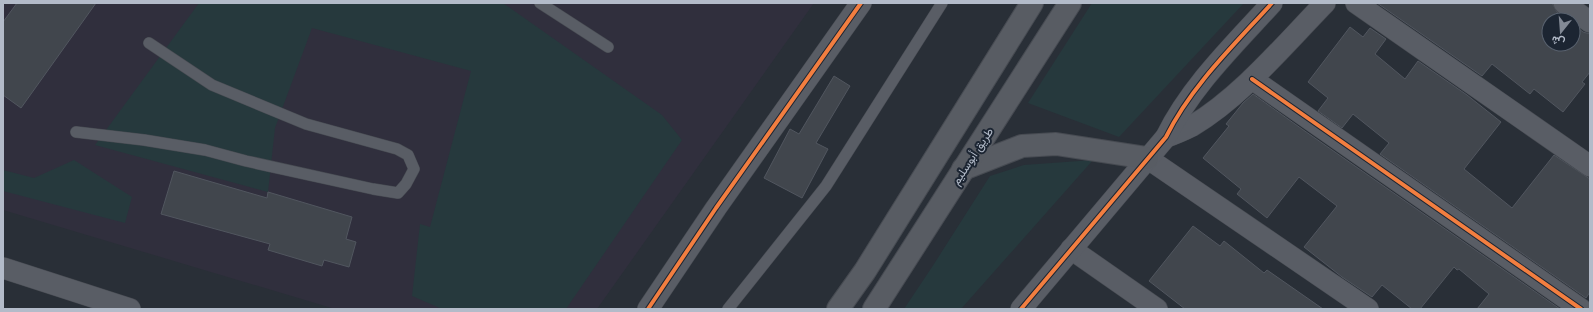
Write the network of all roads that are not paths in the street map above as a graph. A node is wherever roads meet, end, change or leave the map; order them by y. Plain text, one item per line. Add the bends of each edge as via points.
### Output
1 (540, 3) edge
2 (861, 3) edge
3 (942, 3) edge
4 (1032, 3) edge
5 (1070, 3) edge
6 (1272, 3) edge
7 (1325, 3) edge
8 (1356, 3) edge
9 (1564, 3) edge
10 (1590, 22) edge
11 (149, 43) dead end
12 (608, 47) dead end
13 (1252, 79) junction
14 (76, 132) dead end
15 (1166, 137) junction
16 (1147, 158) junction
17 (1590, 166) edge
18 (963, 169) junction
19 (1071, 249) junction
20 (3, 268) edge
21 (662, 287) junction
22 (130, 309) edge
23 (648, 309) edge
24 (656, 309) edge
25 (728, 309) edge
26 (838, 309) edge
27 (874, 309) edge
28 (1021, 309) edge
29 (1157, 309) edge
30 (1368, 309) edge
31 (1582, 309) edge

1 - 12 lane
2 - 21 street
3 - 25 lane via 826,186
4 - 26 main road via 865,271
5 - 18 main road, طريق أبوسليم
6 - 15 street via 1192,95
7 - 13 street
8 - 17 street
9 - 10 street
11 - 14 lane via 212,85 306,124 397,149 408,155 414,169 398,193 205,150
13 - 15 street via 1211,113 1191,126
13 - 31 street
15 - 16 street
16 - 18 main road via 1056,144 1022,146
16 - 19 street
16 - 30 street
18 - 27 main road, طريق أبوسليم
19 - 28 street
19 - 29 street
20 - 22 street
21 - 23 street
21 - 24 street

